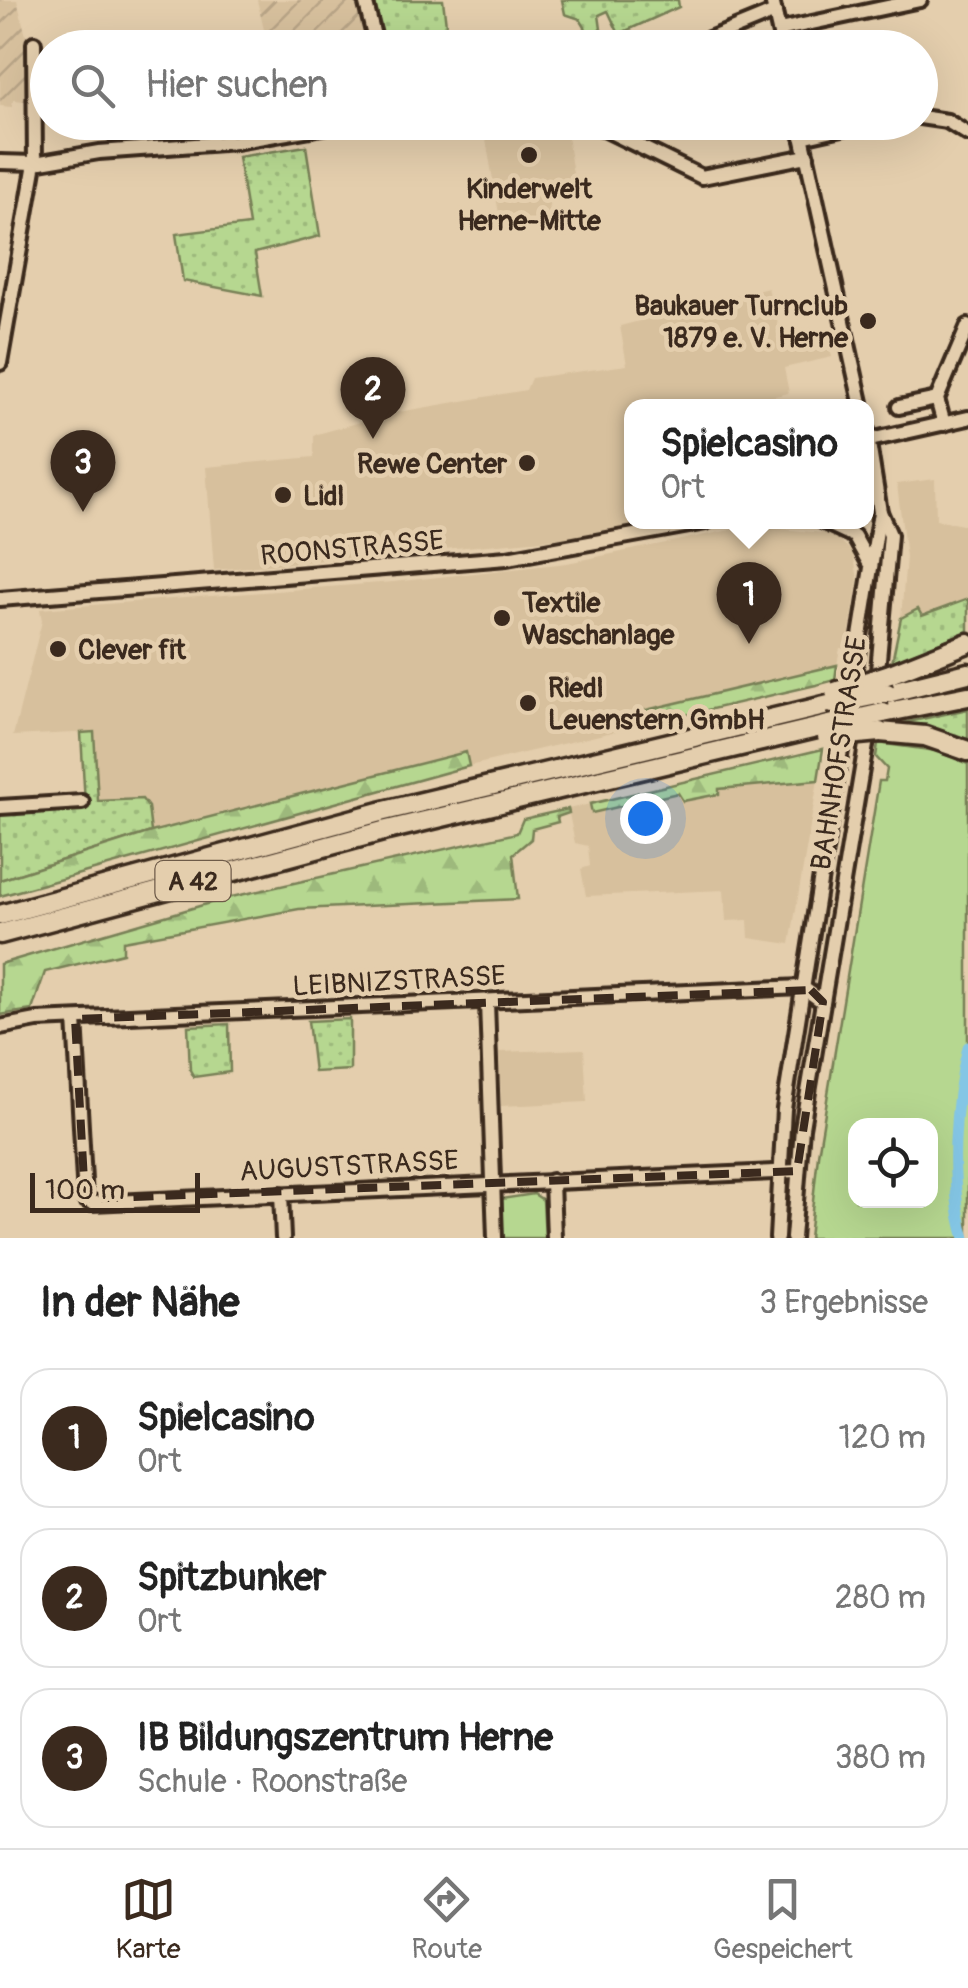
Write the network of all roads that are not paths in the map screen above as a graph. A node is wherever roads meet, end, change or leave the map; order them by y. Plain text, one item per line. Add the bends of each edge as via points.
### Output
1 (365, 0) edge
2 (920, 0) edge
3 (773, 6) edge
4 (372, 30) edge
5 (724, 30) edge
6 (779, 30) joint
7 (938, 120) edge
8 (968, 134) edge
9 (35, 140) edge
10 (248, 140) edge
11 (628, 140) edge
12 (803, 140) edge
13 (807, 156) junction
14 (0, 162) edge
15 (35, 163) junction
16 (968, 326) edge
17 (0, 363) edge
18 (860, 399) edge
19 (937, 399) junction
20 (899, 407) dead end
21 (968, 418) edge
22 (944, 424) junction
23 (874, 439) edge
24 (874, 513) edge
25 (666, 529) edge
26 (842, 529) edge
27 (872, 529) edge
28 (871, 576) junction
29 (0, 599) edge
30 (866, 605) junction
31 (885, 614) junction
32 (968, 643) edge
33 (968, 673) edge
34 (888, 683) junction
35 (968, 696) edge
36 (881, 723) junction
37 (968, 751) edge
38 (82, 802) dead end
39 (832, 802) junction
40 (0, 806) edge
41 (854, 818) junction
42 (0, 915) edge
43 (0, 934) edge
44 (802, 987) junction
45 (487, 1002) junction
46 (823, 1002) junction
47 (75, 1019) junction
48 (0, 1028) edge
49 (777, 1172) junction
50 (797, 1172) junction
51 (552, 1181) junction
52 (492, 1183) junction
53 (281, 1194) junction
54 (283, 1238) edge
55 (495, 1238) edge
56 (554, 1238) edge
57 (777, 1238) edge
58 (793, 1238) edge

1 - 4 street
2 - 6 street
3 - 5 street
3 - 6 street
7 - 8 street
9 - 15 street
10 - 15 street
11 - 13 street via 702,177
12 - 13 street
13 - 18 street
14 - 15 street
15 - 17 street
16 - 19 street
19 - 20 street
19 - 22 street
21 - 22 street
22 - 23 street
24 - 31 street, BAHNHOFSTRASSE via 890,535
25 - 29 street, ROONSTRASSE via 493,559
26 - 28 street via 860,543
27 - 28 street, BAHNHOFSTRASSE
28 - 30 street, BAHNHOFSTRASSE
30 - 31 street
30 - 39 street, BAHNHOFSTRASSE
31 - 41 street, BAHNHOFSTRASSE
32 - 34 highway
33 - 34 highway, A 42
34 - 42 highway, A 42, bridge
35 - 36 highway, A 42
36 - 37 highway
36 - 43 highway, A 42, bridge via 688,756
38 - 40 street
39 - 41 street
39 - 44 street, BAHNHOFSTRASSE
41 - 46 street, BAHNHOFSTRASSE
44 - 45 street, LEIBNIZSTRASSE
44 - 46 street
44 - 49 street, BAHNHOFSTRASSE
45 - 47 street, LEIBNIZSTRASSE
45 - 52 street
46 - 50 street, BAHNHOFSTRASSE
47 - 48 street, LEIBNIZSTRASSE
47 - 53 street, AUGUSTSTRASSE via 84,1199
49 - 50 street, AUGUSTSTRASSE
49 - 51 street, AUGUSTSTRASSE
49 - 57 street, BAHNHOFSTRASSE
50 - 58 street, BAHNHOFSTRASSE
51 - 52 street, AUGUSTSTRASSE
51 - 56 street
52 - 53 street, AUGUSTSTRASSE
52 - 55 street
53 - 54 street

